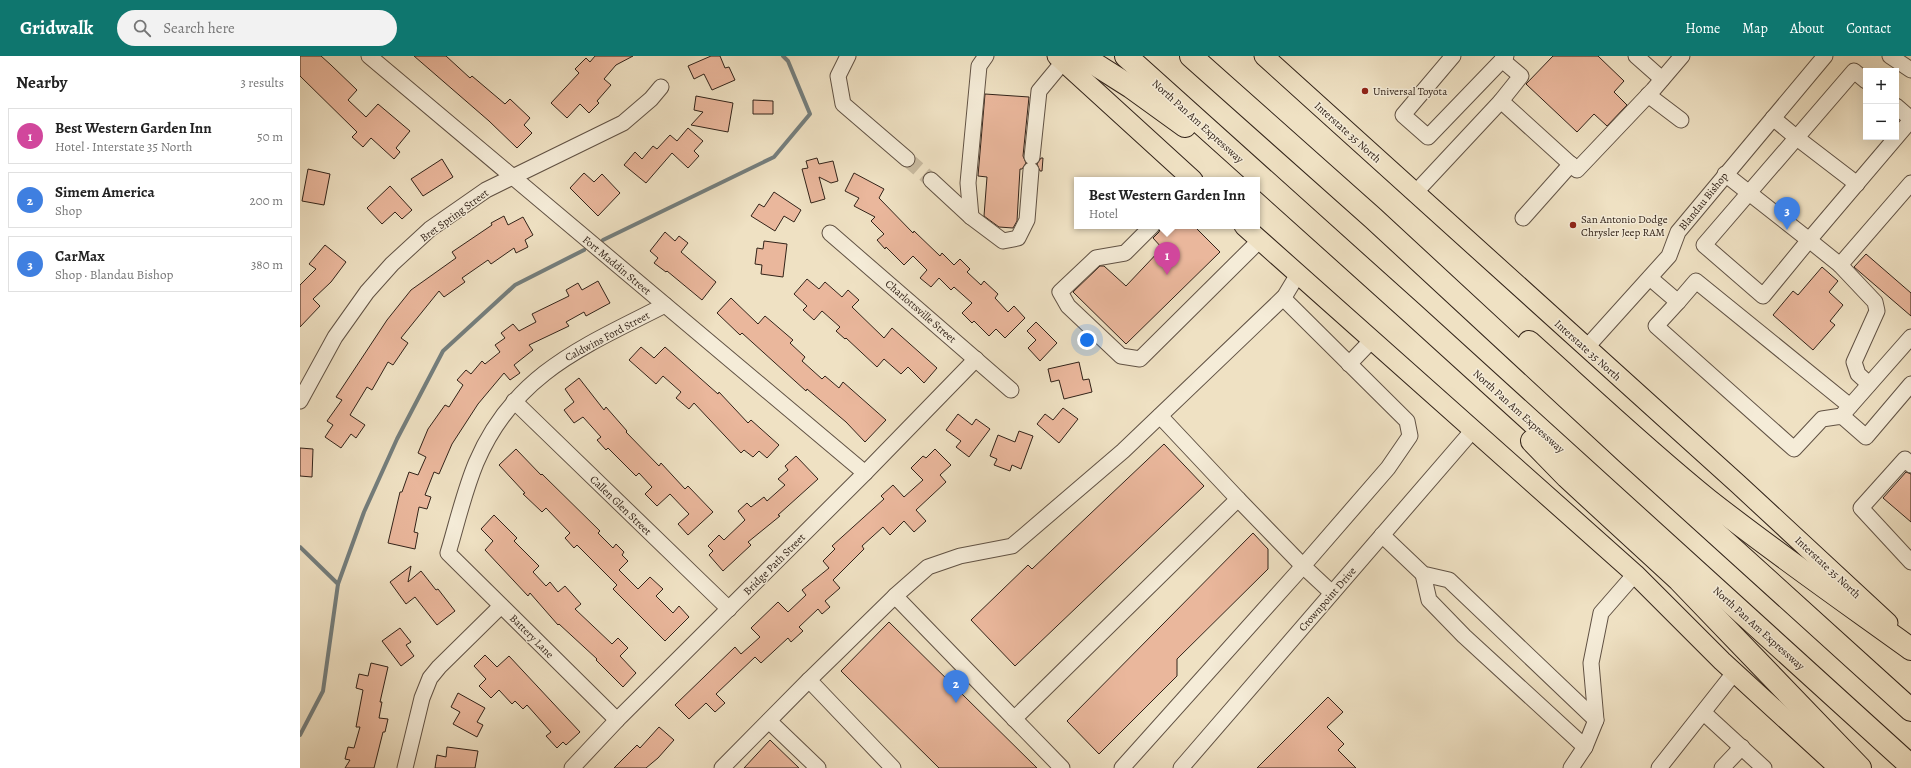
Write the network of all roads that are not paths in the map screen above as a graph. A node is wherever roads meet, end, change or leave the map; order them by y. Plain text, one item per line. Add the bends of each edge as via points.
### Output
1 (369, 56) edge
2 (848, 56) edge
3 (986, 56) edge
4 (1126, 56) edge
5 (1191, 56) edge
6 (1196, 56) edge
7 (1264, 56) edge
8 (1453, 56) edge
9 (1636, 56) edge
10 (1682, 56) edge
11 (1825, 56) edge
12 (1890, 56) edge
13 (1068, 58) edge
14 (1504, 58) edge
15 (1911, 70) edge
16 (1863, 78) edge
17 (1662, 79) junction
18 (1223, 84) junction
19 (661, 87) dead end
20 (1648, 94) junction
21 (1501, 101) junction
22 (1899, 109) edge
23 (1773, 118) junction
24 (1911, 119) edge
25 (1681, 120) dead end
26 (1797, 138) junction
27 (907, 159) tunnel mouth
28 (1570, 164) junction
29 (1725, 174) junction
30 (1258, 175) junction
31 (513, 177) junction
32 (1190, 177) edge
33 (931, 180) tunnel mouth
34 (1911, 183) edge
35 (1857, 184) junction
36 (1750, 192) junction
37 (1415, 193) junction
38 (971, 217) junction
39 (1373, 218) junction
40 (1523, 218) dead end
41 (1149, 229) edge
42 (1247, 229) edge
43 (830, 233) dead end
44 (1260, 240) junction
45 (1809, 240) junction
46 (1840, 266) junction
47 (1298, 274) junction
48 (1650, 278) junction
49 (1283, 299) junction
50 (1678, 302) junction
51 (665, 305) junction
52 (1412, 313) junction
53 (1911, 337) edge
54 (1372, 340) junction
55 (1586, 348) junction
56 (976, 359) junction
57 (1349, 364) junction
58 (1870, 384) junction
59 (1911, 384) edge
60 (1011, 390) dead end
61 (300, 401) edge
62 (514, 401) junction
63 (1846, 411) junction
64 (1160, 416) junction
65 (1473, 430) junction
66 (1911, 465) edge
67 (865, 473) junction
68 (1238, 499) junction
69 (1382, 535) junction
70 (448, 553) joint
71 (1911, 562) edge
72 (1303, 566) junction
73 (1423, 574) junction
74 (1635, 574) junction
75 (1332, 592) junction
76 (895, 596) junction
77 (501, 606) junction
78 (729, 610) junction
79 (1911, 644) edge
80 (1911, 649) edge
81 (1734, 673) junction
82 (809, 680) junction
83 (1911, 710) edge
84 (1704, 713) junction
85 (1014, 719) junction
86 (617, 720) junction
87 (1596, 720) junction
88 (769, 721) junction
89 (1585, 746) junction
90 (1742, 748) junction
91 (1911, 766) edge
92 (405, 768) edge
93 (572, 768) edge
94 (722, 768) edge
95 (818, 768) edge
96 (893, 768) edge
97 (1062, 768) edge
98 (1122, 768) edge
99 (1181, 768) edge
100 (1571, 768) edge
101 (1659, 768) edge
102 (1722, 768) edge
103 (1764, 768) edge
104 (1838, 768) edge
105 (1860, 768) edge

1 - 31 street, Fort Maddin Street
2 - 27 street via 838,76 843,104
3 - 38 street via 979,66 968,183
4 - 30 highway, North Pan Am Expressway
5 - 18 highway
6 - 18 highway
7 - 37 main road, Interstate 35 North
8 - 14 street via 1403,115 1428,137
9 - 17 street
10 - 17 street
11 - 23 street, Blandau Bishop
12 - 15 street
13 - 30 highway via 1131,87 1208,144
13 - 32 main road
13 - 38 street via 1039,91 1027,220 1018,238 1003,241
14 - 21 street via 1521,76
16 - 26 street via 1854,71
17 - 20 street
18 - 39 highway
19 - 31 street, Bret Spring Street via 651,100 623,123
20 - 25 street
20 - 28 street via 1577,170
21 - 28 street
21 - 37 street
22 - 24 street
23 - 26 street
23 - 29 street, Blandau Bishop
24 - 35 street
26 - 35 street
26 - 36 street
28 - 40 street
29 - 36 street
29 - 48 street, Blandau Bishop via 1678,232 1669,256
30 - 52 highway, North Pan Am Expressway
31 - 51 street, Fort Maddin Street
31 - 61 street, Bret Spring Street via 486,190 430,229 392,264 367,292 335,337
33 - 38 street
34 - 46 street
35 - 45 street
36 - 45 street
36 - 45 street via 1704,245 1763,296
37 - 55 main road, Interstate 35 North
39 - 80 highway via 1528,341 1658,458 1709,500
39 - 83 highway via 1633,459
41 - 44 street via 1125,253 1096,258 1060,292 1068,306 1121,356 1140,359
42 - 44 main road
43 - 56 street, Charlottsville Street
44 - 47 main road
45 - 46 street
46 - 58 street via 1875,302 1877,311 1854,362 1858,374
47 - 49 street
47 - 54 main road
48 - 50 street
48 - 55 street, Blandau Bishop
49 - 57 street
49 - 64 street
50 - 63 street via 1696,281
50 - 63 street via 1656,326 1794,449 1822,419
51 - 62 street, Caldwins Ford Street via 584,346 540,376
51 - 67 street, Fort Maddin Street
52 - 91 highway, North Pan Am Expressway
52 - 105 highway via 1567,478 1679,580
53 - 58 street
54 - 57 street
54 - 65 main road
55 - 79 main road, Interstate 35 North
56 - 60 street, Charlottsville Street
56 - 67 street, Bridge Path Street
57 - 72 street via 1407,421 1410,436 1388,468
58 - 63 street
59 - 63 street via 1866,437
62 - 70 street, Caldwins Ford Street via 493,431 477,461
62 - 78 street, Callen Glen Street
64 - 68 street
64 - 76 street via 1012,546 960,556 928,567
65 - 69 street, Crownpoint Drive
65 - 74 main road
66 - 71 street via 1905,459 1861,508
67 - 78 street, Bridge Path Street
68 - 72 street
68 - 85 street
69 - 73 street
69 - 75 street, Crownpoint Drive
70 - 77 street, Battery Lane
72 - 75 street
72 - 98 street
73 - 87 street via 1449,580
73 - 89 street via 1429,600 1464,636
74 - 81 main road
74 - 87 street via 1601,613 1591,663
75 - 99 street, Crownpoint Drive
76 - 82 street
76 - 85 street
77 - 86 street, Battery Lane
77 - 92 street via 430,678 422,698
78 - 86 street, Bridge Path Street
81 - 84 street
81 - 104 main road
82 - 88 street
82 - 96 street
84 - 90 street
84 - 101 street
85 - 97 street
86 - 93 street, Bridge Path Street
87 - 89 street
88 - 94 street
88 - 95 street
89 - 100 street
90 - 102 street
90 - 103 street

